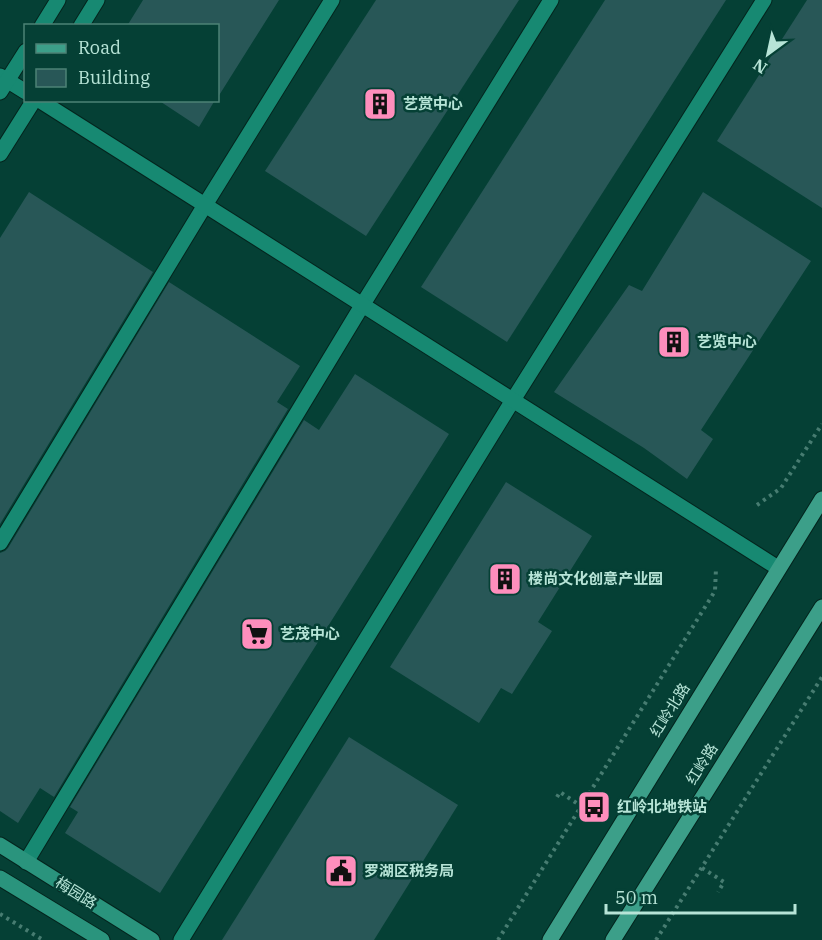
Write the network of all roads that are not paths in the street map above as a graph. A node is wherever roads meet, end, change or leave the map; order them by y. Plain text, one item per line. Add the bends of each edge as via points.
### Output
1 (58, 0) edge
2 (97, 0) edge
3 (332, 0) edge
4 (551, 0) edge
5 (764, 0) edge
6 (43, 24) edge
7 (82, 24) edge
8 (24, 54) edge
9 (2, 83) edge
10 (24, 91) edge
11 (33, 102) edge
12 (42, 102) edge
13 (0, 154) edge
14 (205, 205) junction
15 (363, 304) junction
16 (513, 400) junction
17 (822, 499) edge
18 (0, 543) edge
19 (778, 568) junction
20 (822, 607) edge
21 (0, 845) edge
22 (26, 862) junction
23 (0, 878) edge
24 (102, 940) edge
25 (152, 940) edge
26 (181, 940) edge
27 (550, 940) edge
28 (613, 940) edge

1 - 6 street
2 - 7 street
3 - 14 street
4 - 15 street
5 - 16 street
8 - 9 street
9 - 10 street
11 - 13 street
12 - 14 street
14 - 15 street
14 - 18 street
15 - 16 street
15 - 22 street
16 - 19 street
16 - 26 street
17 - 19 main road, 红岭北路
19 - 27 main road, 红岭北路
20 - 28 main road, 红岭路
21 - 22 main road, 梅园路
22 - 25 main road, 梅园路
23 - 24 main road, 梅园路

